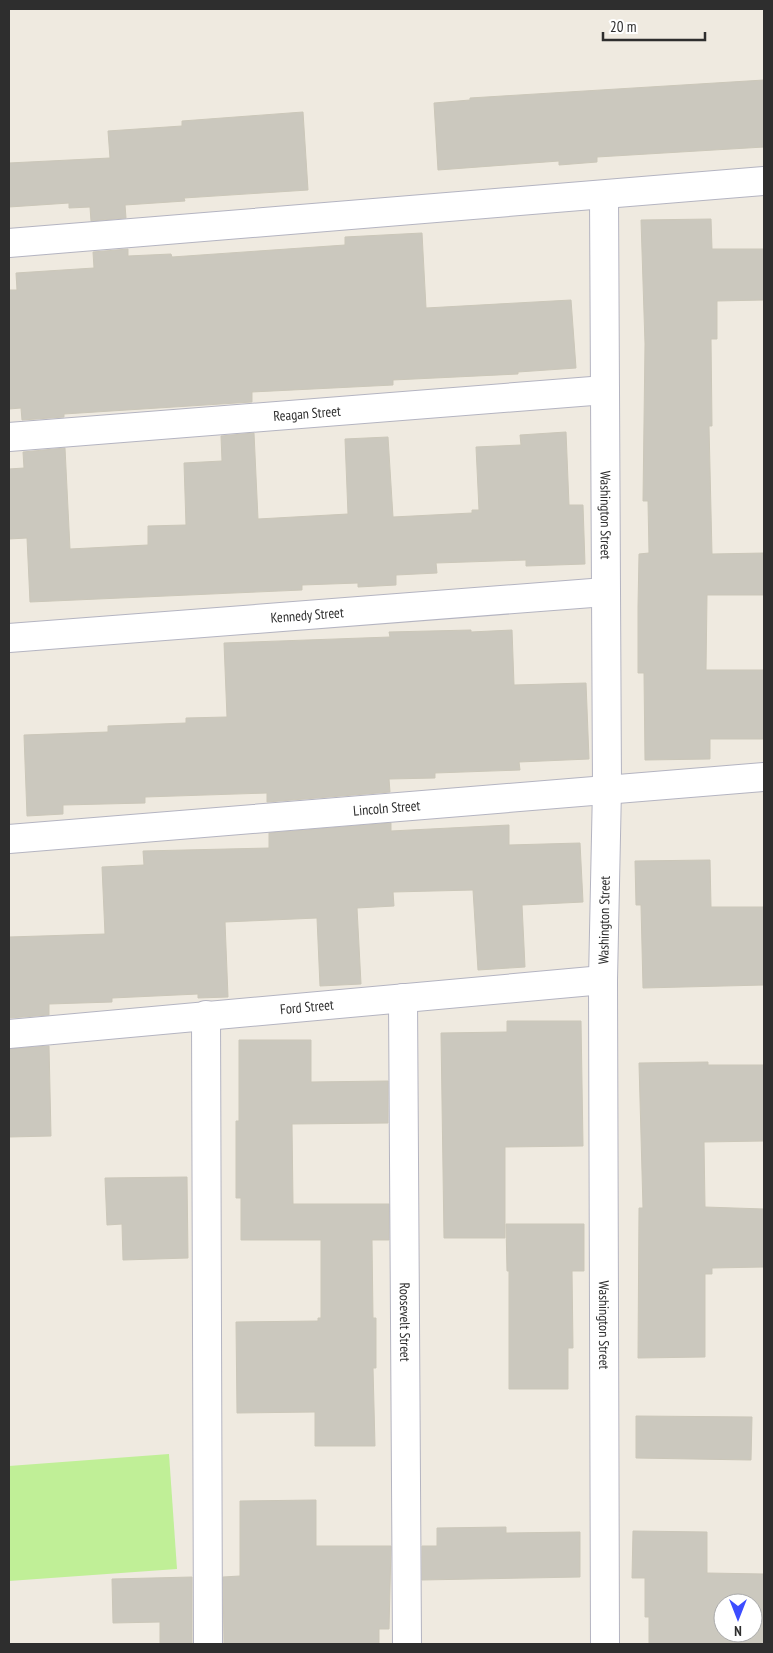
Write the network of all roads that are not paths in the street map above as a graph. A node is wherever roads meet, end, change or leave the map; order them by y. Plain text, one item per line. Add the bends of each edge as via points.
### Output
1 (764, 182) edge
2 (604, 195) junction
3 (9, 243) edge
4 (605, 390) junction
5 (9, 437) edge
6 (605, 592) junction
7 (9, 638) edge
8 (764, 777) edge
9 (607, 788) junction
10 (9, 839) edge
11 (603, 980) junction
12 (403, 998) junction
13 (206, 1015) junction
14 (9, 1034) edge
15 (208, 1644) edge
16 (407, 1644) edge
17 (605, 1644) edge

1 - 2 street
2 - 3 street
2 - 4 street, Washington Street
4 - 5 street, Reagan Street
4 - 6 street, Washington Street
6 - 7 street, Kennedy Street
6 - 9 street, Washington Street
8 - 9 street, Lincoln Street
9 - 10 street, Lincoln Street
9 - 11 street, Washington Street
11 - 12 street, Ford Street
11 - 17 street, Washington Street
12 - 13 street, Ford Street
12 - 16 street, Roosevelt Street
13 - 14 street, Ford Street
13 - 15 street

